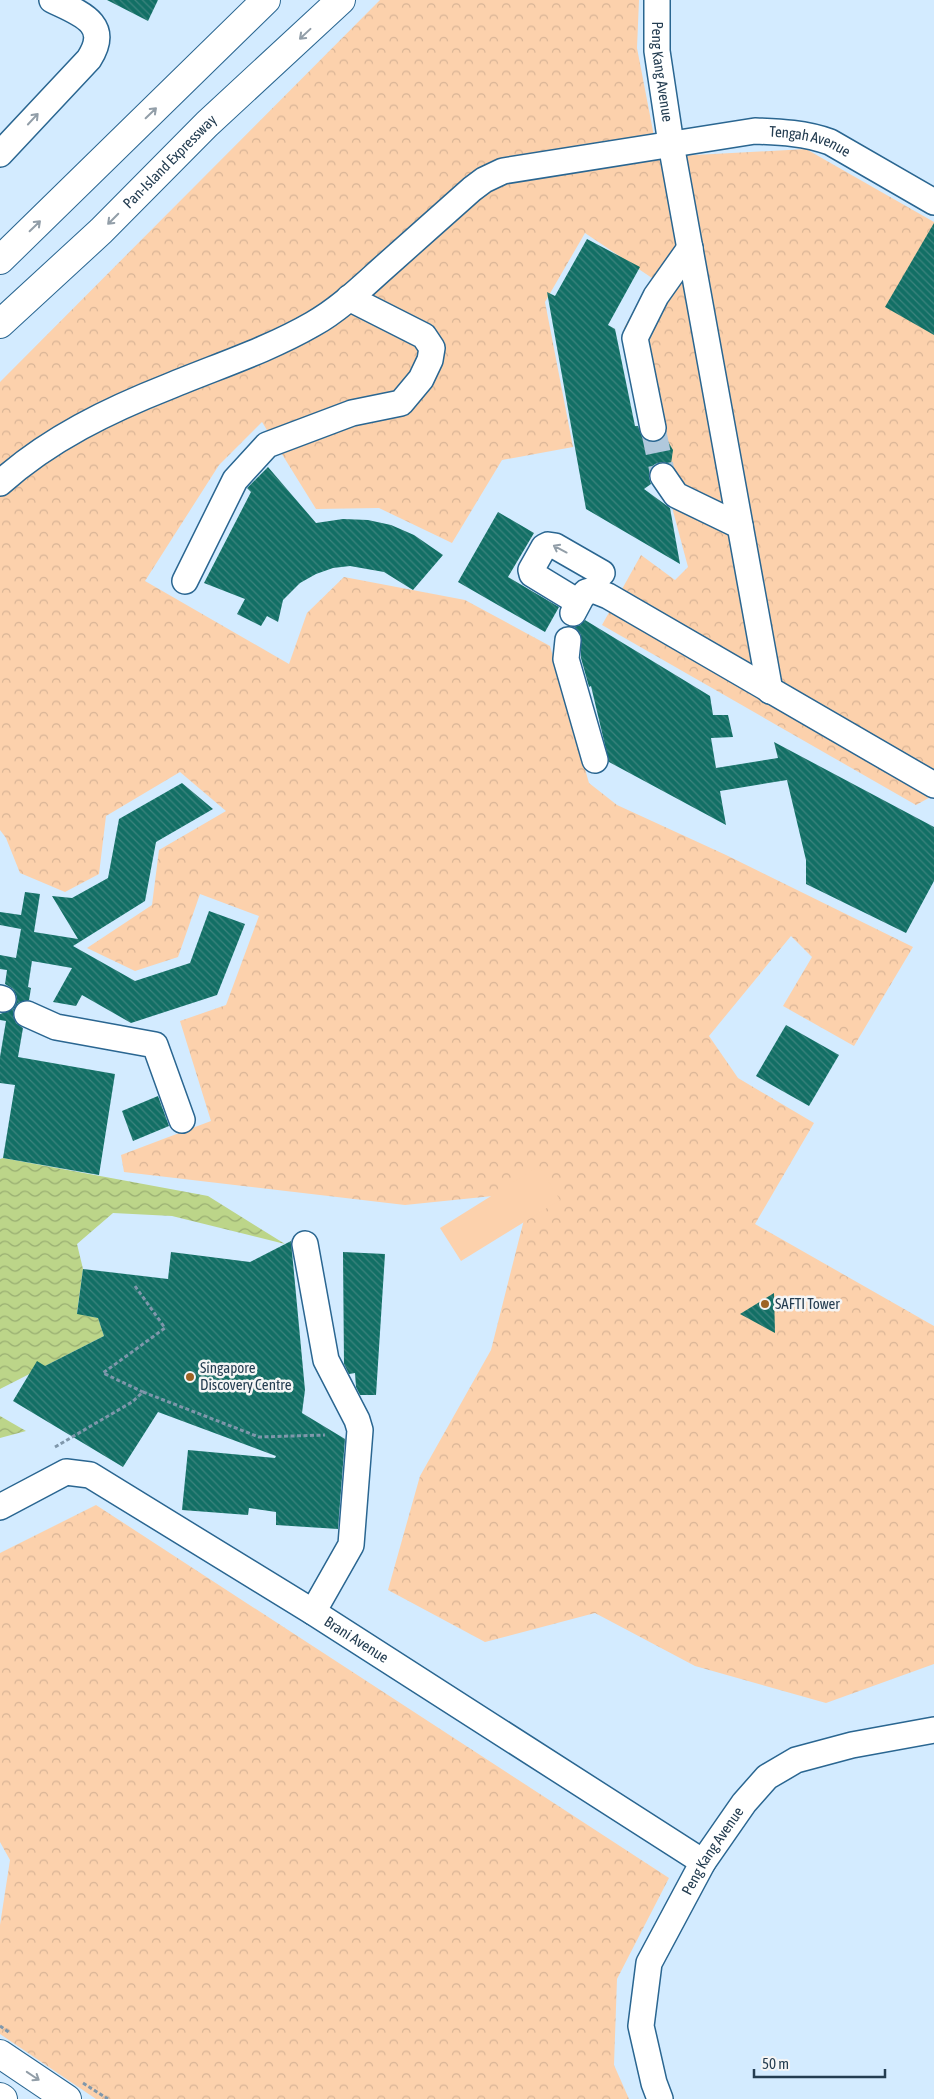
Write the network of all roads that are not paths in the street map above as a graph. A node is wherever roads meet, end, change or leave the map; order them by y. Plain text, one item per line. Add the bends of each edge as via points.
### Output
1 (52, 0) edge
2 (266, 0) edge
3 (340, 0) edge
4 (658, 0) edge
5 (671, 144) junction
6 (0, 154) edge
7 (934, 202) edge
8 (690, 248) junction
9 (0, 260) edge
10 (349, 298) junction
11 (0, 324) edge
12 (654, 428) tunnel mouth
13 (663, 476) tunnel mouth
14 (0, 483) edge
15 (740, 526) junction
16 (602, 573) dead end
17 (184, 581) dead end
18 (568, 640) dead end
19 (770, 691) junction
20 (595, 760) dead end
21 (934, 785) edge
22 (26, 1014) dead end
23 (182, 1120) dead end
24 (305, 1244) dead end
25 (0, 1507) edge
26 (313, 1612) junction
27 (934, 1730) edge
28 (703, 1862) junction
29 (0, 2054) edge
30 (67, 2099) edge
31 (660, 2099) edge

6 -> 1 lane via 89,59 97,46 97,34 87,17
9 -> 2 main road
3 -> 11 main road, Pan-Island Expressway
4 - 5 lane, Peng Kang Avenue via 657,51
5 - 7 lane, Tengah Avenue via 755,131 816,136
5 - 8 lane, Peng Kang Avenue
5 - 10 lane, Tengah Avenue via 503,171 484,180
8 - 12 lane via 656,296 635,338
8 - 15 lane, Peng Kang Avenue
10 - 14 lane, Tengah Avenue via 314,324 240,360 94,419 49,444
10 - 17 lane via 424,336 432,348 421,379 401,403 352,413 267,445 235,480
13 - 15 lane via 676,495
15 - 19 lane, Peng Kang Avenue
16 -> 19 lane via 548,545 531,570 576,608 586,592 593,590 608,596
18 - 20 lane via 566,659
19 - 21 lane
22 - 23 lane via 56,1027 154,1045
24 - 26 lane via 326,1360 360,1430 351,1545
25 - 26 lane, Brani Avenue via 66,1472 90,1475
26 - 28 lane, Brani Avenue
27 - 28 lane, Peng Kang Avenue via 852,1745 796,1760 767,1777 744,1803
28 - 31 lane, Peng Kang Avenue via 650,1963 640,2026
29 -> 30 main road

